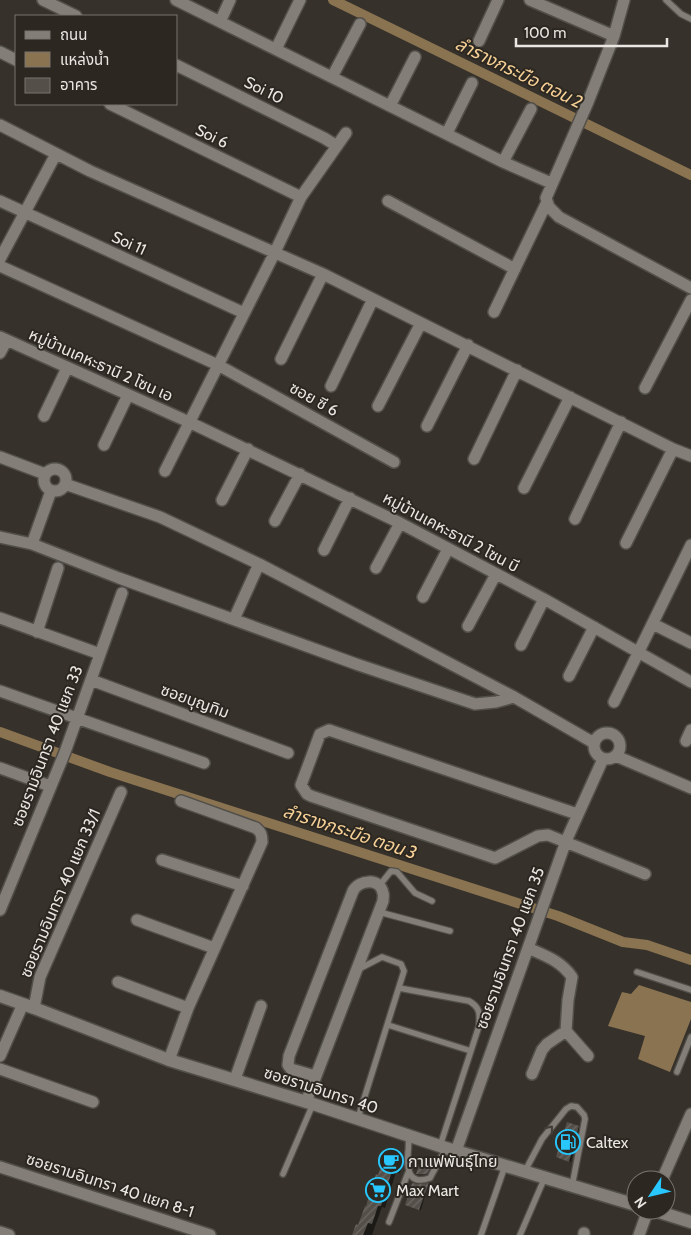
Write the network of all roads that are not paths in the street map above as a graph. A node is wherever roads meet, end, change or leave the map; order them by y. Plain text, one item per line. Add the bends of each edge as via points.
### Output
1 (43, 0) edge
2 (176, 0) edge
3 (230, 0) edge
4 (300, 0) edge
5 (498, 0) edge
6 (530, 0) edge
7 (624, 0) edge
8 (666, 0) edge
9 (74, 15) edge
10 (691, 19) edge
11 (220, 22) junction
12 (360, 24) dead end
13 (614, 36) junction
14 (479, 41) dead end
15 (276, 49) junction
16 (0, 52) edge
17 (415, 57) dead end
18 (15, 60) edge
19 (178, 66) edge
20 (332, 77) junction
21 (472, 83) dead end
22 (112, 105) edge
23 (390, 106) junction
24 (531, 109) dead end
25 (0, 125) edge
26 (447, 133) junction
27 (346, 134) dead end
28 (337, 146) junction
29 (56, 154) junction
30 (503, 162) junction
31 (551, 184) junction
32 (301, 197) junction
33 (388, 201) dead end
34 (0, 202) edge
35 (547, 202) junction
36 (23, 213) junction
37 (275, 252) junction
38 (0, 259) edge
39 (0, 266) edge
40 (515, 270) junction
41 (323, 274) junction
42 (691, 288) edge
43 (373, 299) junction
44 (691, 300) edge
45 (244, 312) junction
46 (494, 312) dead end
47 (421, 323) junction
48 (3, 338) edge
49 (468, 345) junction
50 (0, 353) edge
51 (281, 359) dead end
52 (218, 365) junction
53 (67, 368) junction
54 (517, 370) junction
55 (331, 386) dead end
56 (645, 388) dead end
57 (128, 395) junction
58 (570, 397) junction
59 (378, 406) dead end
60 (44, 416) dead end
61 (189, 422) junction
62 (621, 422) junction
63 (427, 426) dead end
64 (104, 445) dead end
65 (673, 448) junction
66 (248, 449) junction
67 (691, 456) edge
68 (0, 457) edge
69 (474, 459) dead end
70 (394, 462) dead end
71 (165, 471) dead end
72 (45, 474) junction
73 (300, 474) junction
74 (65, 484) junction
75 (524, 488) dead end
76 (51, 491) junction
77 (350, 498) junction
78 (222, 500) dead end
79 (575, 520) dead end
80 (275, 521) dead end
81 (400, 523) junction
82 (0, 537) edge
83 (32, 544) junction
84 (626, 544) dead end
85 (691, 545) edge
86 (448, 549) junction
87 (324, 550) dead end
88 (259, 564) junction
89 (58, 568) dead end
90 (376, 568) dead end
91 (496, 574) junction
92 (122, 593) dead end
93 (423, 597) dead end
94 (544, 599) junction
95 (0, 618) edge
96 (234, 619) junction
97 (653, 624) junction
98 (468, 626) dead end
99 (594, 626) junction
100 (37, 632) junction
101 (691, 643) edge
102 (521, 645) dead end
103 (100, 654) junction
104 (638, 654) junction
105 (569, 676) dead end
106 (91, 680) junction
107 (691, 682) edge
108 (0, 691) edge
109 (514, 697) junction
110 (614, 702) dead end
111 (77, 719) junction
112 (594, 743) junction
113 (288, 753) dead end
114 (616, 756) junction
115 (603, 759) junction
116 (204, 763) dead end
117 (0, 768) edge
118 (50, 786) junction
119 (691, 788) edge
120 (121, 792) dead end
121 (181, 801) dead end
122 (577, 814) junction
123 (566, 841) junction
124 (162, 860) dead end
125 (645, 874) dead end
126 (243, 886) junction
127 (379, 886) junction
128 (432, 901) dead end
129 (0, 910) edge
130 (379, 912) junction
131 (138, 920) dead end
132 (450, 931) dead end
133 (214, 948) junction
134 (528, 948) junction
135 (357, 970) junction
136 (637, 972) dead end
137 (118, 982) dead end
138 (399, 988) junction
139 (691, 990) edge
140 (0, 996) edge
141 (29, 1006) junction
142 (261, 1006) dead end
143 (188, 1008) junction
144 (388, 1025) junction
145 (566, 1030) junction
146 (691, 1037) edge
147 (471, 1051) junction
148 (0, 1056) edge
149 (588, 1056) dead end
150 (170, 1060) junction
151 (0, 1069) edge
152 (677, 1072) dead end
153 (532, 1074) dead end
154 (316, 1076) junction
155 (234, 1079) junction
156 (93, 1102) dead end
157 (309, 1103) junction
158 (691, 1114) edge
159 (358, 1120) junction
160 (409, 1136) junction
161 (447, 1149) junction
162 (505, 1165) junction
163 (0, 1167) edge
164 (666, 1170) edge
165 (525, 1171) junction
166 (408, 1173) junction
167 (283, 1174) dead end
168 (545, 1177) junction
169 (572, 1186) junction
170 (626, 1202) edge
171 (676, 1217) edge
172 (644, 1220) edge
173 (389, 1222) dead end
174 (691, 1222) edge
175 (0, 1232) edge
176 (9, 1235) edge
177 (210, 1235) edge
178 (481, 1235) edge
179 (520, 1235) edge
180 (639, 1235) edge

1 - 9 street
2 - 11 street
3 - 11 street
4 - 15 street
5 - 14 street
6 - 13 street
7 - 13 street
8 - 10 lane
11 - 15 street
12 - 20 street
13 - 31 street
15 - 20 street
16 - 18 street
17 - 23 street
19 - 28 street, Soi 10
20 - 23 street
21 - 26 street
22 - 32 street, Soi 6
23 - 26 street
24 - 30 street
25 - 29 street
26 - 30 street
27 - 28 street
28 - 32 street
29 - 36 street
29 - 37 street
30 - 31 street
31 - 35 street
32 - 37 street
33 - 40 street
34 - 36 street, Soi 11
35 - 40 street
35 - 42 street via 559,217
36 - 38 street
36 - 45 street, Soi 11
37 - 41 street
37 - 45 street
39 - 52 street, ซอย ซี 6
40 - 46 street
41 - 43 street
41 - 51 street
43 - 47 street
43 - 55 street
44 - 56 street
45 - 52 street
47 - 49 street
47 - 59 street
48 - 50 street
48 - 53 street, หมู่บ้านเคหะธานี 2 โซน เอ
49 - 54 street
49 - 63 street
52 - 61 street
52 - 70 street, ซอย ซี 6
53 - 57 street, หมู่บ้านเคหะธานี 2 โซน เอ
53 - 60 street
54 - 58 street
54 - 69 street
57 - 61 street, หมู่บ้านเคหะธานี 2 โซน เอ
57 - 64 street
58 - 62 street
58 - 75 street
61 - 66 street, หมู่บ้านเคหะธานี 2 โซน บี
61 - 71 street
62 - 65 street
62 - 79 street
65 - 67 street
65 - 84 street
66 - 73 street, หมู่บ้านเคหะธานี 2 โซน บี
66 - 78 street
68 - 72 street
72 - 74 street via 50,470 60,470 66,477
72 - 76 street via 44,484
73 - 77 street, หมู่บ้านเคหะธานี 2 โซน บี
73 - 80 street
74 - 76 street via 58,491
74 - 88 street via 160,517
76 - 83 street
77 - 81 street, หมู่บ้านเคหะธานี 2 โซน บี
77 - 87 street
81 - 86 street, หมู่บ้านเคหะธานี 2 โซน บี
81 - 90 street
82 - 83 street
83 - 96 street
85 - 97 street
86 - 91 street, หมู่บ้านเคหะธานี 2 โซน บี
86 - 93 street
88 - 96 street
88 - 109 street
89 - 100 street
91 - 94 street, หมู่บ้านเคหะธานี 2 โซน บี
91 - 98 street
92 - 103 street, ซอยรามอินทรา 40 แยก 33
94 - 99 street, หมู่บ้านเคหะธานี 2 โซน บี
94 - 102 street
95 - 100 street
96 - 109 street via 475,704
97 - 101 street
97 - 104 street
99 - 104 street, หมู่บ้านเคหะธานี 2 โซน บี
99 - 105 street
100 - 103 street
103 - 106 street, ซอยรามอินทรา 40 แยก 33
104 - 107 street, หมู่บ้านเคหะธานี 2 โซน บี
104 - 110 street
106 - 111 street, ซอยรามอินทรา 40 แยก 33
106 - 113 street, ซอยบุญทิม
108 - 111 street
109 - 112 street
111 - 116 street
111 - 118 street, ซอยรามอินทรา 40 แยก 33
112 - 114 street via 600,735 614,735 620,742
112 - 115 street via 594,751
114 - 115 street
114 - 119 street
115 - 122 street, ซอยรามอินทรา 40 แยก 35
117 - 118 street
118 - 129 street, ซอยรามอินทรา 40 แยก 33
120 - 141 street, ซอยรามอินทรา 40 แยก 33/1
121 - 126 street via 260,831 262,842
122 - 123 street, ซอยรามอินทรา 40 แยก 35
122 - 123 street via 329,730 320,734 301,785 311,796 495,858 538,836 548,835
123 - 125 street
123 - 134 street, ซอยรามอินทรา 40 แยก 35
124 - 126 street
126 - 133 street
127 - 128 lane via 391,871 396,872 414,893
127 - 130 street via 383,891 383,901
127 - 154 street via 367,881 353,891 289,1056 288,1065 292,1069
130 - 132 lane
130 - 135 street
131 - 133 street
133 - 143 street
134 - 145 street via 566,967 572,978
134 - 161 street, ซอยรามอินทรา 40 แยก 35
135 - 138 lane via 382,957 398,963 404,971
135 - 154 street
136 - 139 lane
137 - 143 street
138 - 144 lane
138 - 147 lane via 476,1004 480,1014 479,1026
140 - 141 street, ซอยรามอินทรา 40
141 - 148 street, ซอยรามอินทรา 40 แยก 33/1
141 - 150 street, ซอยรามอินทรา 40
142 - 155 street
143 - 150 street
144 - 147 lane
144 - 159 lane
145 - 149 street
145 - 153 street via 542,1050
146 - 152 lane
147 - 161 lane
150 - 155 street, ซอยรามอินทรา 40
151 - 156 street
154 - 157 street
155 - 157 street, ซอยรามอินทรา 40
157 - 159 street, ซอยรามอินทรา 40
157 - 167 lane
158 - 164 street
159 - 160 street, ซอยรามอินทรา 40
160 - 161 street, ซอยรามอินทรา 40
160 - 166 lane
161 - 162 street, ซอยรามอินทรา 40
161 - 166 lane via 430,1178 414,1178
162 - 165 street, ซอยรามอินทรา 40
162 - 178 lane
163 - 177 street, ซอยรามอินทรา 40 แยก 8-1
165 - 168 street, ซอยรามอินทรา 40
165 -> 169 lane via 542,1139 566,1109 577,1107 584,1119
166 - 173 lane
168 - 169 street, ซอยรามอินทรา 40
168 - 179 lane
169 - 170 street, ซอยรามอินทรา 40
171 - 174 street
172 - 180 street
175 - 176 street

